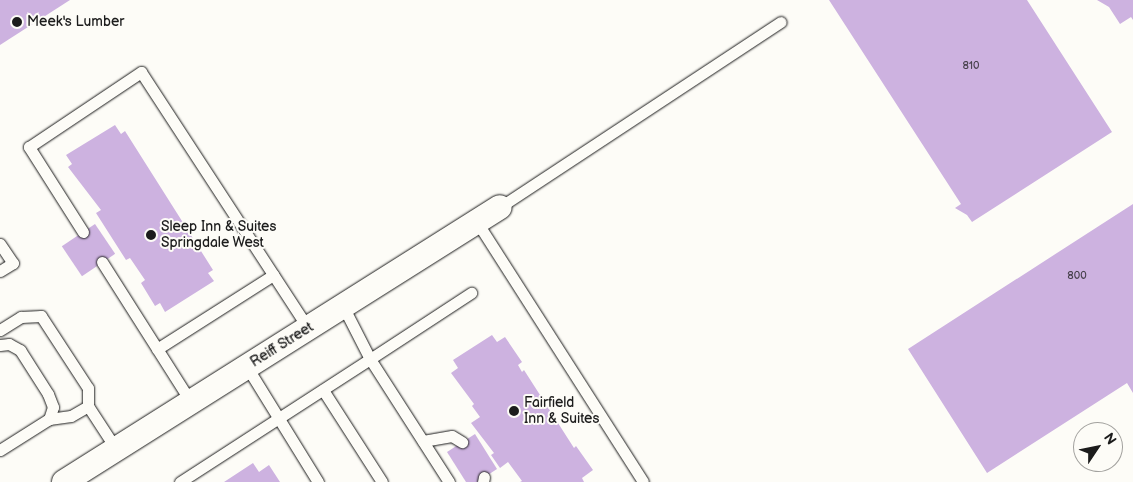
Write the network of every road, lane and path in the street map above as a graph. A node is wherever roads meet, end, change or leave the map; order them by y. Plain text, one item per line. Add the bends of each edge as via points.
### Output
1 (781, 22) dead end
2 (500, 208) joint
3 (477, 222) junction
4 (83, 232) dead end
5 (0, 244) edge
6 (102, 262) dead end
7 (0, 271) edge
8 (273, 275) junction
9 (471, 293) dead end
10 (343, 306) junction
11 (308, 328) junction
12 (0, 330) edge
13 (0, 345) edge
14 (157, 349) junction
15 (370, 359) junction
16 (246, 367) junction
17 (323, 390) junction
18 (191, 402) junction
19 (88, 406) junction
20 (49, 419) junction
21 (277, 420) junction
22 (423, 441) junction
23 (462, 442) dead end
24 (116, 449) junction
25 (0, 450) edge
26 (64, 482) edge
27 (180, 482) edge
28 (318, 482) edge
29 (382, 482) edge
30 (449, 482) edge
31 (643, 482) edge

1 - 2 lane
2 - 3 street, Reiff Street
3 - 10 street, Reiff Street
3 - 31 lane
4 - 8 lane via 29,147 141,72
5 - 7 lane via 13,263
6 - 14 lane
8 - 11 lane
8 - 14 lane
9 - 15 lane
10 - 11 street, Reiff Street
10 - 15 lane
11 - 16 street, Reiff Street
12 - 19 lane via 22,316 41,316 88,388
13 - 20 lane via 9,344 20,350 48,394 53,406
14 - 18 lane
15 - 17 lane
15 - 22 lane
16 - 18 street, Reiff Street
16 - 21 lane
17 - 21 lane
17 - 29 lane
18 - 24 street, Reiff Street
19 - 20 lane via 71,416
19 - 24 lane
20 - 25 lane
21 - 27 lane
21 - 28 lane
22 - 23 lane via 452,436
22 - 30 lane
24 - 26 street, Reiff Street

